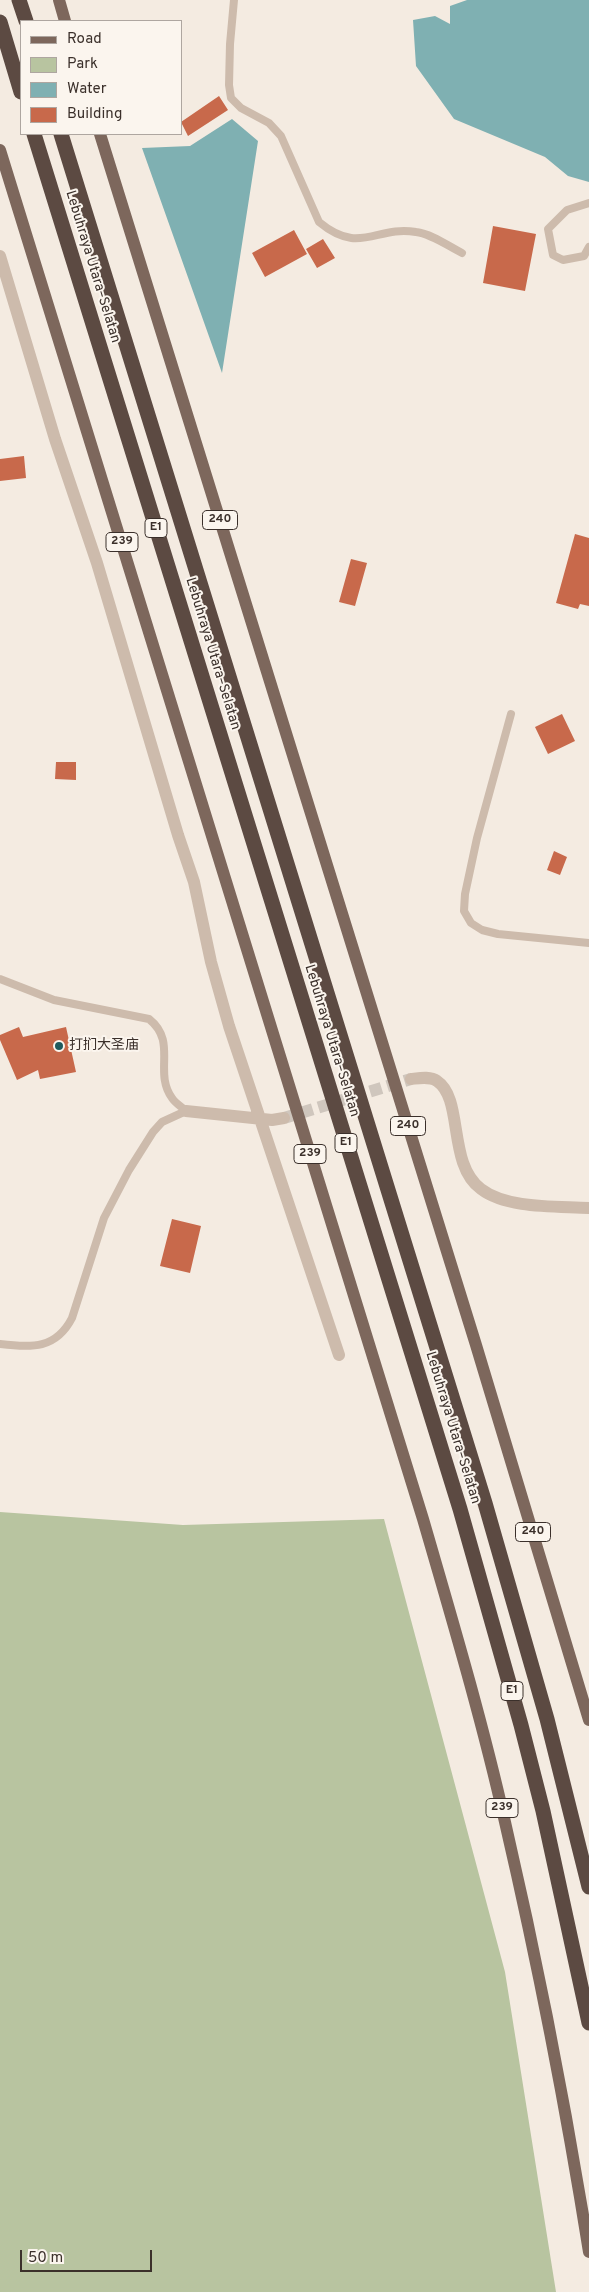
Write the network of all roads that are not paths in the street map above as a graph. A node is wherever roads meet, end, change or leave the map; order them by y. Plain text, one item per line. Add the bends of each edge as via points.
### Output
1 (19, 0) edge
2 (59, 0) edge
3 (234, 0) edge
4 (26, 20) edge
5 (66, 20) edge
6 (0, 22) edge
7 (20, 89) edge
8 (34, 135) edge
9 (61, 135) edge
10 (100, 135) edge
11 (0, 150) edge
12 (589, 203) edge
13 (589, 247) edge
14 (462, 253) dead end
15 (0, 256) edge
16 (511, 714) dead end
17 (589, 943) edge
18 (0, 979) edge
19 (411, 1079) tunnel mouth
20 (186, 1111) junction
21 (284, 1118) tunnel mouth
22 (259, 1119) junction
23 (589, 1208) edge
24 (0, 1344) edge
25 (339, 1355) dead end
26 (589, 1720) edge
27 (589, 1888) edge
28 (589, 2023) edge
29 (589, 2252) edge

1 - 4 highway
2 - 5 main road
3 - 14 lane via 231,98 241,108 269,123 281,136 319,222 345,238 363,240 400,231 417,232
6 - 7 highway
8 - 28 highway, Lebuhraya Utara–Selatan / E1 via 460,1509 528,1754
9 - 27 highway, Lebuhraya Utara–Selatan / E1 via 488,1512 547,1718
10 - 26 main road, 240
11 - 29 main road, 239 via 390,1410 461,1650 505,1820 575,2166
12 - 13 lane via 567,210 548,229 553,255 563,260 584,256
15 - 22 street via 194,882 211,962
16 - 17 lane via 477,838 464,911 470,923 482,930
18 - 20 lane via 54,1000 149,1019 159,1027 163,1036 169,1091
19 - 23 street via 436,1080 443,1086 450,1101 461,1159 479,1188 505,1201
20 - 22 street
20 - 24 lane via 162,1122 129,1170 104,1218 65,1331 54,1340 38,1345
21 - 22 street
22 - 25 street

